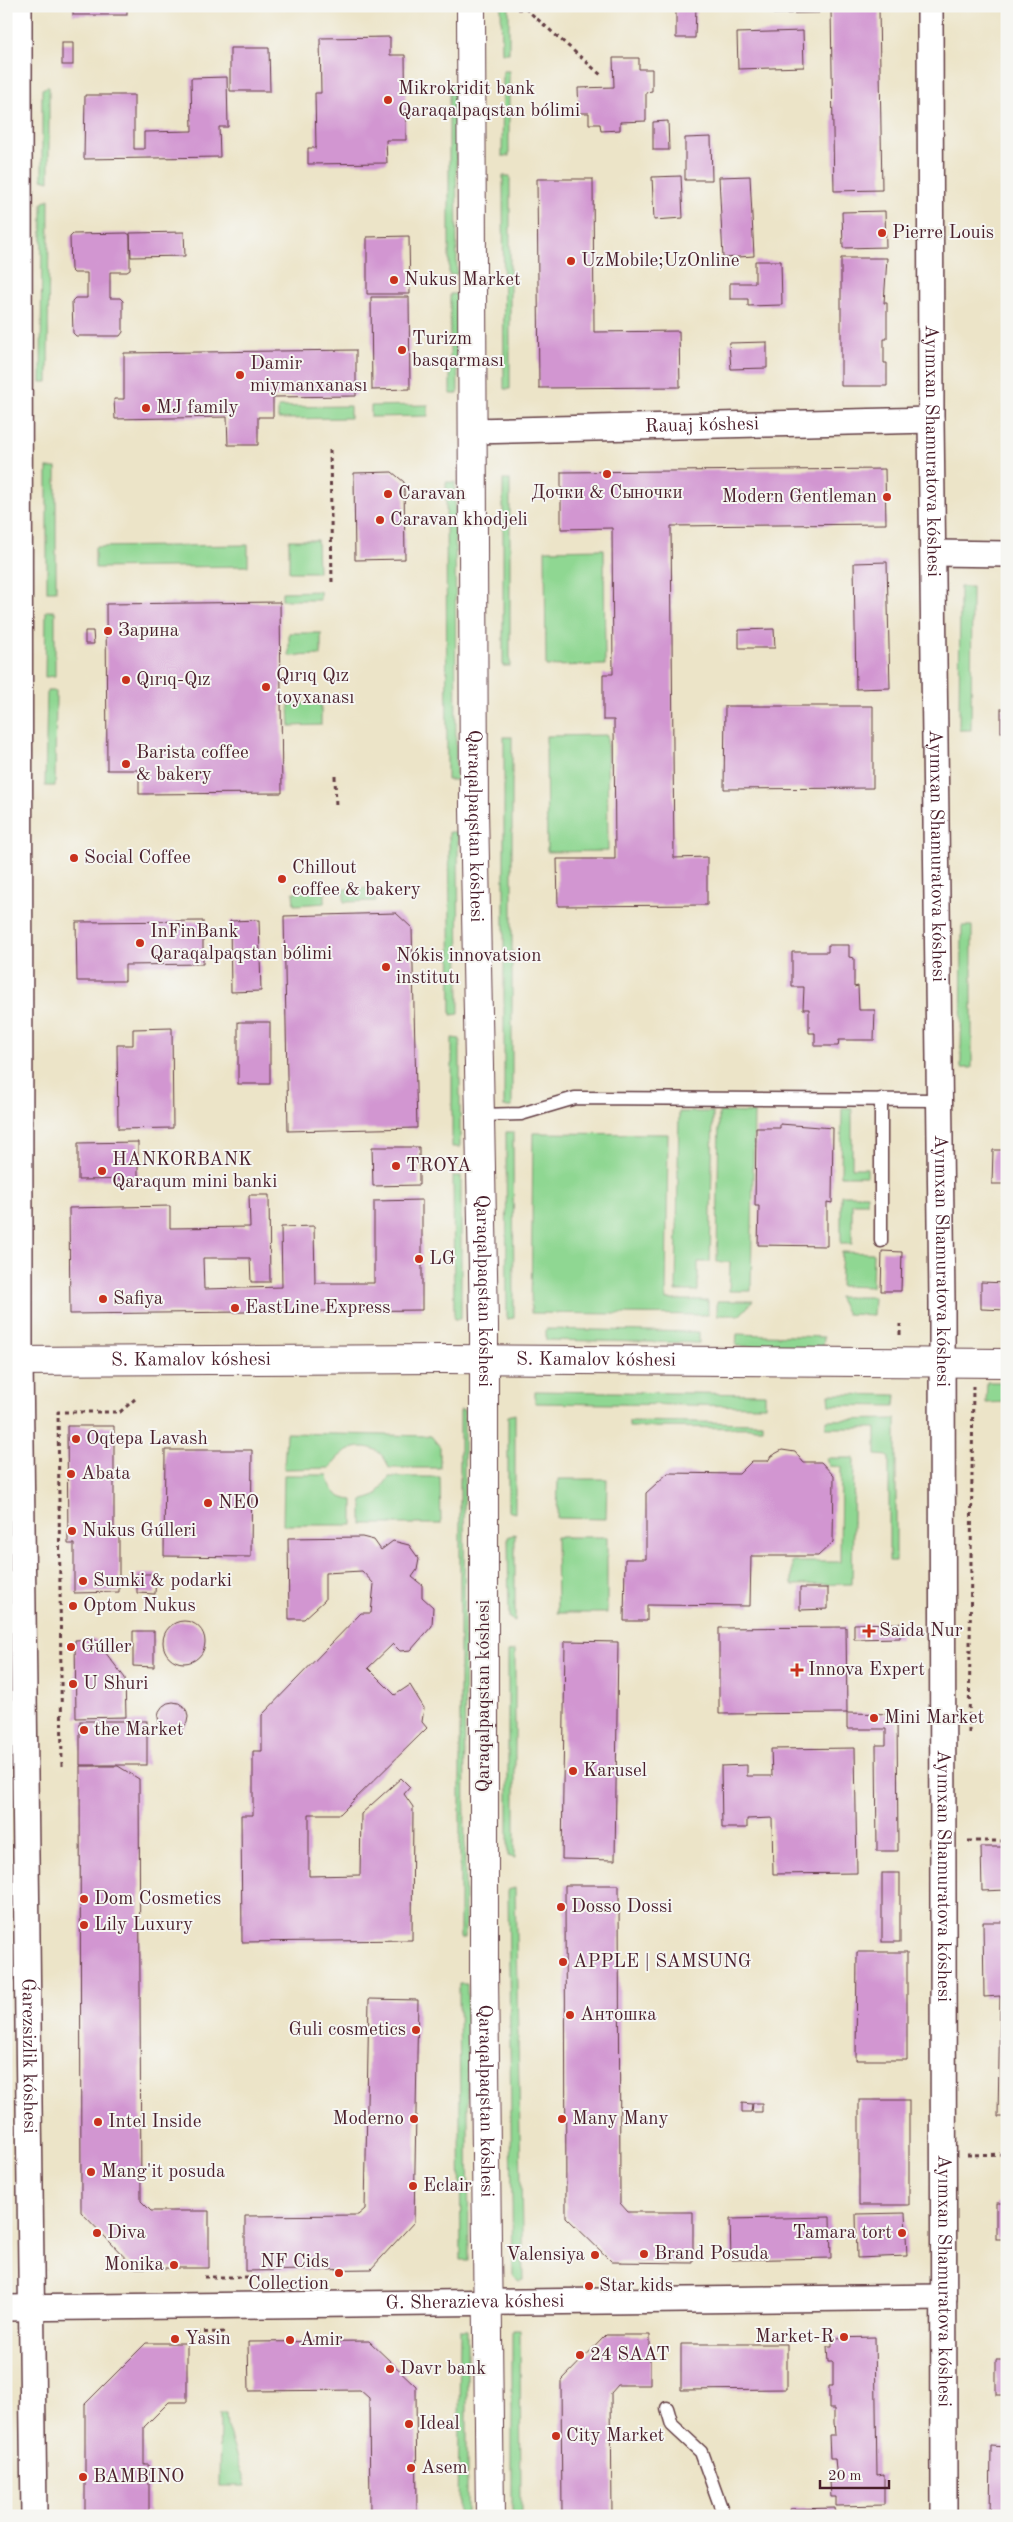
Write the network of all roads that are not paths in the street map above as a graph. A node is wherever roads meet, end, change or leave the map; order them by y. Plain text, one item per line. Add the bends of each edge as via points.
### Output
1 (19, 6) edge
2 (471, 6) edge
3 (930, 6) edge
4 (931, 420) junction
5 (472, 431) junction
6 (934, 553) junction
7 (1007, 554) edge
8 (881, 1099) junction
9 (939, 1100) junction
10 (480, 1115) junction
11 (881, 1241) dead end
12 (484, 1359) junction
13 (13, 1361) edge
14 (1007, 1363) edge
15 (942, 1364) junction
16 (944, 2297) junction
17 (488, 2302) junction
18 (6, 2308) edge
19 (32, 2308) junction
20 (668, 2408) dead end
21 (34, 2516) edge
22 (490, 2516) edge
23 (724, 2516) edge
24 (944, 2516) edge

1 - 13 street, Ǵarezsizlik kóshesi
2 - 5 street, Qaraqalpaqstan kóshesi
3 - 4 street, Ayımxan Shamuratova kóshesi
4 - 5 street, Rauaj kóshesi
4 - 6 street, Ayımxan Shamuratova kóshesi
5 - 10 street, Qaraqalpaqstan kóshesi
6 - 7 street
6 - 9 street, Ayımxan Shamuratova kóshesi
8 - 9 lane
8 - 10 lane via 575,1098 521,1114
8 - 11 lane
9 - 15 street, Ayımxan Shamuratova kóshesi
10 - 12 street, Qaraqalpaqstan kóshesi
12 - 13 street, S. Kamalov kóshesi
12 - 15 street, S. Kamalov kóshesi
12 - 17 street, Qaraqalpaqstan kóshesi via 484,1972
13 - 19 street, Ǵarezsizlik kóshesi
14 - 15 street, S. Kamalov kóshesi
15 - 16 street, Ayımxan Shamuratova kóshesi
16 - 17 street, G. Sherazieva kóshesi
16 - 24 street, Ayımxan Shamuratova kóshesi
17 - 19 street, G. Sherazieva kóshesi
17 - 22 street, Qaraqalpaqstan kóshesi
18 - 19 street, G. Sherazieva kóshesi
19 - 21 street, Ǵarezsizlik kóshesi
20 - 23 lane via 672,2426 701,2452

